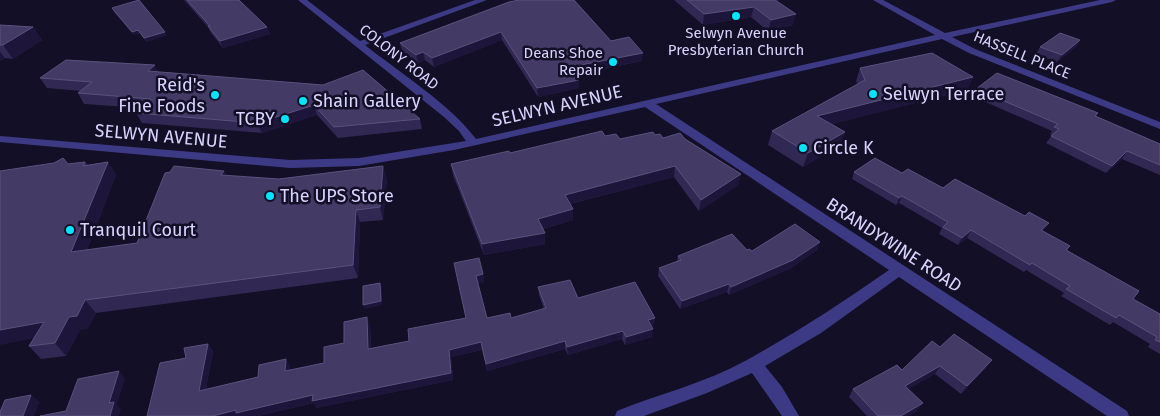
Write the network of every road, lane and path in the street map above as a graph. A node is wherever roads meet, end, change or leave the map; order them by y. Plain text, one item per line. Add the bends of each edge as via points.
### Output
1 (302, 0) edge
2 (483, 0) edge
3 (877, 0) edge
4 (1112, 0) edge
5 (943, 36) junction
6 (358, 45) junction
7 (647, 104) junction
8 (1160, 126) edge
9 (0, 139) edge
10 (473, 143) junction
11 (898, 270) junction
12 (754, 364) junction
13 (622, 416) edge
14 (791, 416) edge
15 (1121, 416) edge

1 - 6 street, COLONY ROAD
2 - 6 street
3 - 5 street, HASSELL PLACE
4 - 5 street, SELWYN AVENUE
5 - 7 street, SELWYN AVENUE
5 - 8 street, HASSELL PLACE via 977,54
6 - 10 street, COLONY ROAD via 448,115 463,128
7 - 10 street, SELWYN AVENUE
7 - 11 street, BRANDYWINE ROAD
9 - 10 street, SELWYN AVENUE via 303,165 384,159
11 - 12 street via 830,320
11 - 15 street, BRANDYWINE ROAD
12 - 13 street via 698,389
12 - 14 street

